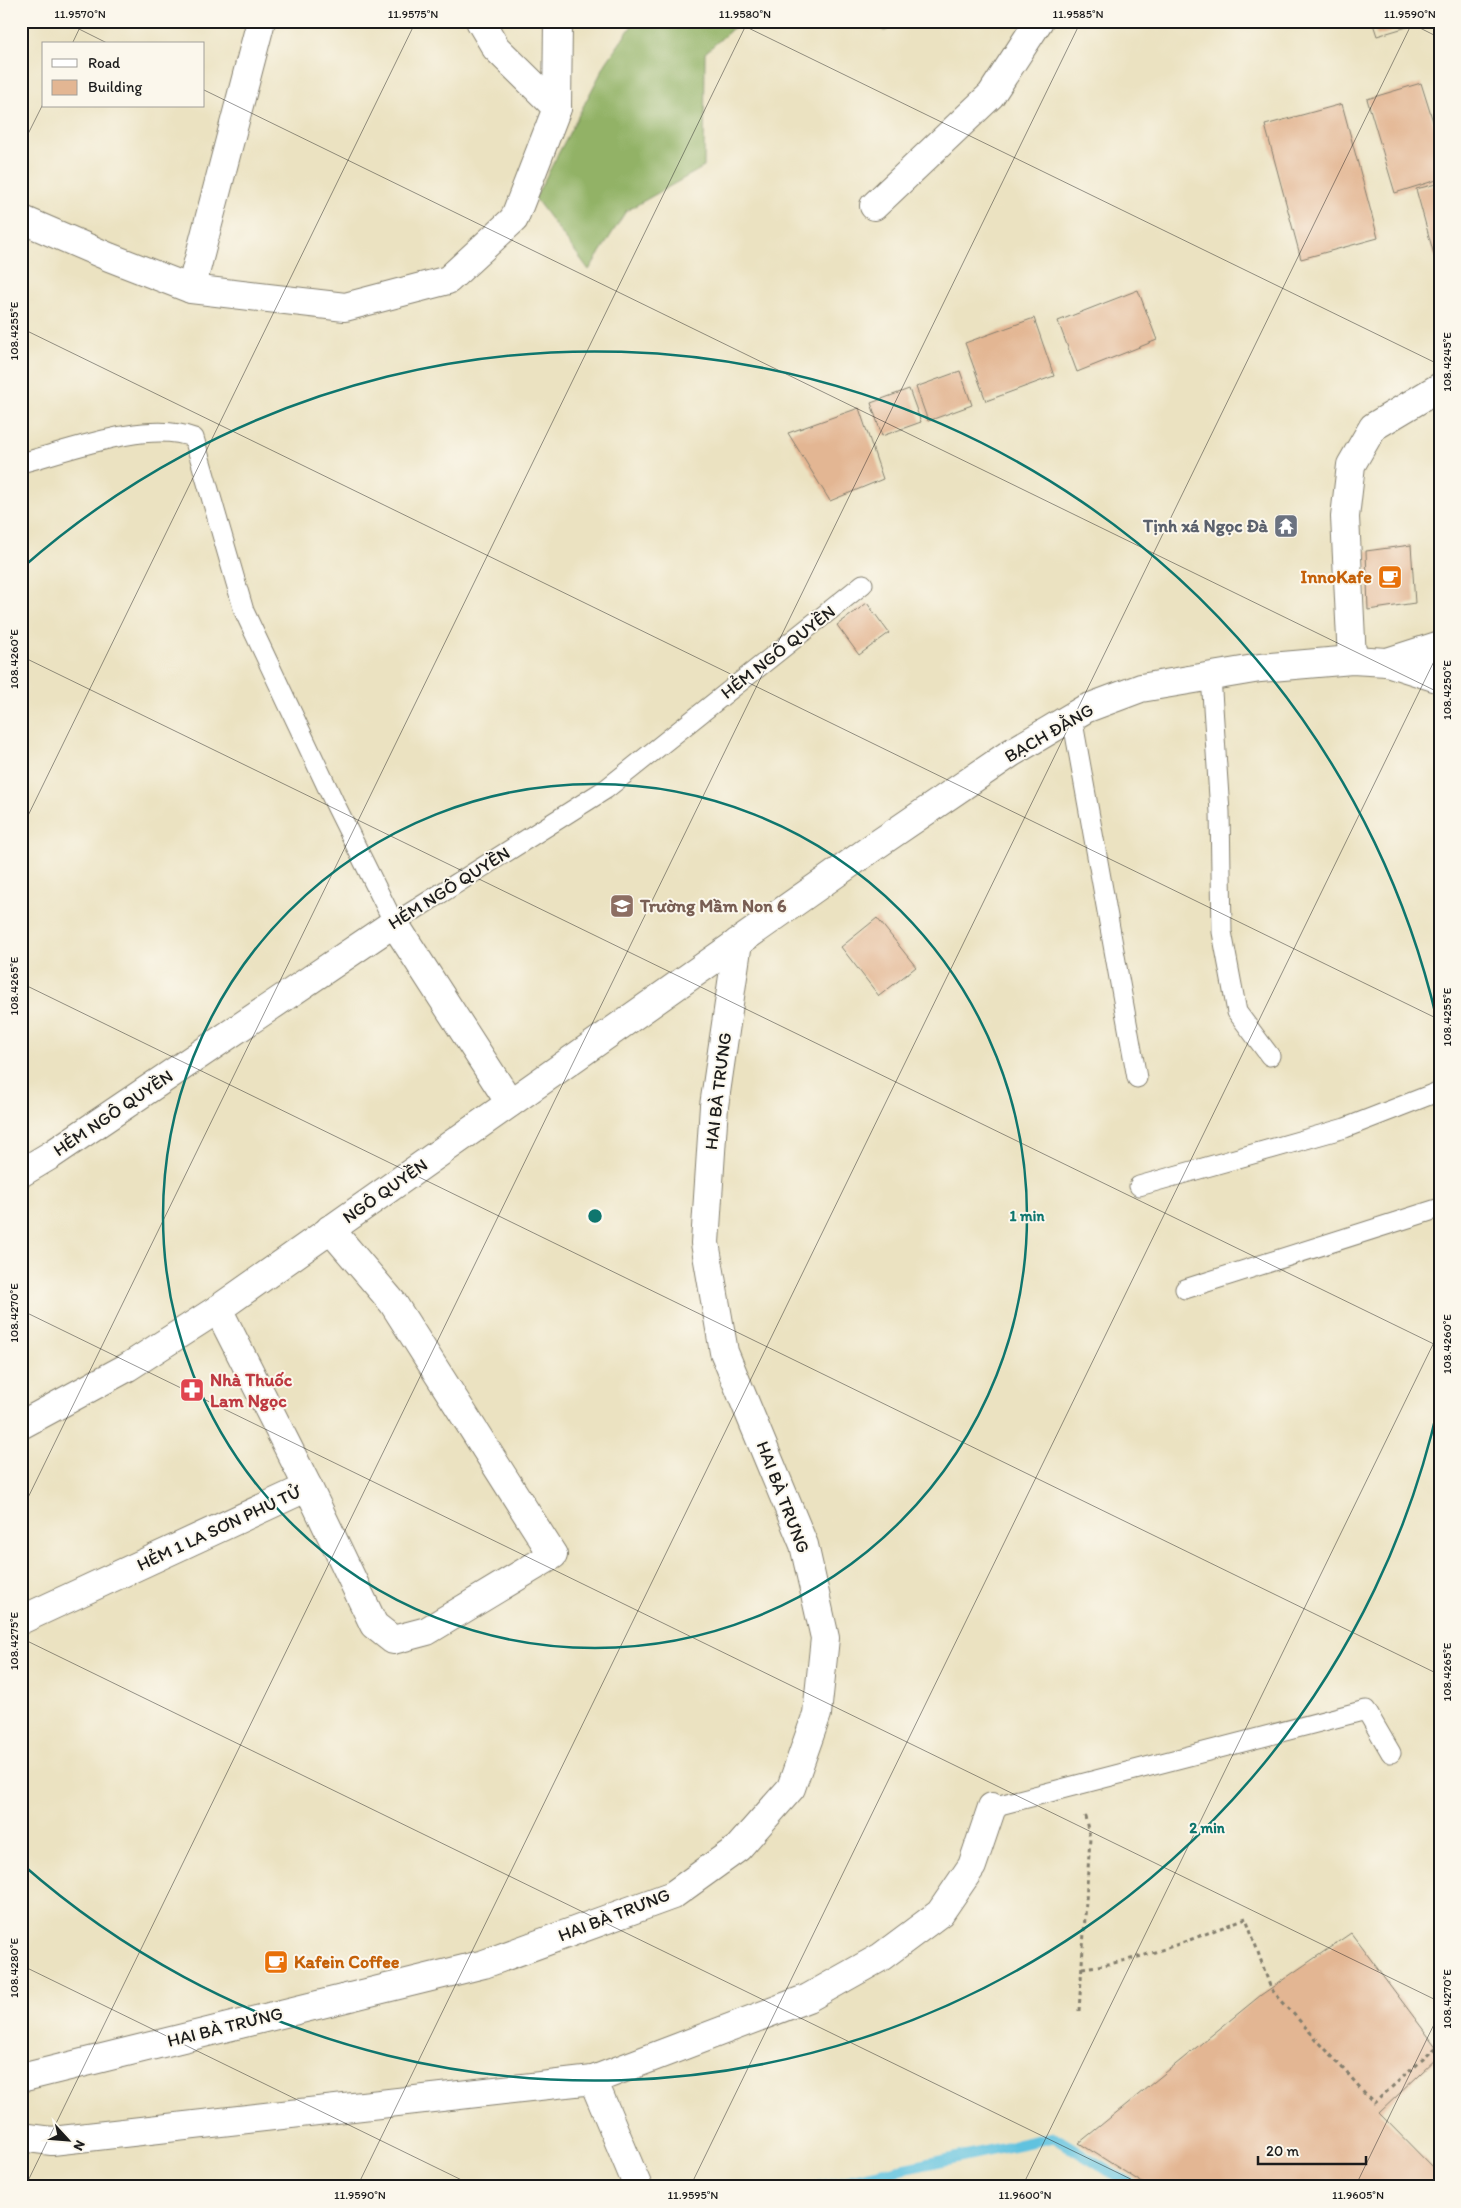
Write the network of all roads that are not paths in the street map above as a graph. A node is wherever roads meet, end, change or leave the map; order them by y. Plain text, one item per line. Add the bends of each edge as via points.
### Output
1 (261, 21) edge
2 (480, 21) edge
3 (558, 21) edge
4 (1039, 21) edge
5 (557, 108) junction
6 (874, 206) dead end
7 (21, 219) edge
8 (191, 289) junction
9 (1440, 387) edge
10 (21, 464) edge
11 (863, 584) dead end
12 (1440, 644) edge
13 (1352, 660) junction
14 (1387, 662) junction
15 (1211, 677) junction
16 (1440, 679) edge
17 (1072, 717) junction
18 (394, 923) junction
19 (738, 942) junction
20 (1270, 1056) dead end
21 (1137, 1078) dead end
22 (1440, 1090) edge
23 (510, 1103) junction
24 (21, 1173) edge
25 (1139, 1186) dead end
26 (1440, 1208) edge
27 (330, 1229) junction
28 (1185, 1289) dead end
29 (218, 1309) junction
30 (21, 1425) edge
31 (308, 1487) junction
32 (21, 1620) edge
33 (1391, 1753) dead end
34 (992, 1807) joint
35 (21, 2078) edge
36 (593, 2080) junction
37 (21, 2137) edge
38 (638, 2187) edge

1 - 8 street
2 - 5 street via 496,48
3 - 5 street
4 - 6 street via 991,95
5 - 8 street via 514,220 448,280 345,308
7 - 8 street
9 - 13 street via 1373,428 1351,465 1345,517
10 - 18 lane via 136,433 182,433 194,438 244,611
11 - 18 lane, HẺM NGÔ QUYỀN via 606,789
12 - 14 street
13 - 14 street, BẠCH ĐẰNG
13 - 15 street, BẠCH ĐẰNG via 1260,668
14 - 16 street, BẠCH ĐẰNG
15 - 17 street, BẠCH ĐẰNG via 1141,688
15 - 20 lane via 1220,812 1222,932 1237,1012
17 - 19 street, BẠCH ĐẰNG via 1011,753
17 - 21 lane
18 - 23 street
18 - 24 street, HẺM NGÔ QUYỀN
19 - 23 street, NGÔ QUYỀN
19 - 35 street, HAI BÀ TRƯNG via 714,1106 705,1242 724,1352 804,1545 825,1638 818,1714 791,1788 738,1848 673,1895 484,1964
22 - 25 lane via 1345,1128
23 - 27 street, NGÔ QUYỀN
26 - 28 lane
27 - 29 street, NGÔ QUYỀN
27 - 31 street, HẺM 1 LA SƠN PHU TỬ via 393,1303 553,1555 426,1631 393,1640 374,1625
29 - 30 street, NGÔ QUYỀN via 128,1368
29 - 31 street
31 - 32 street, HẺM 1 LA SƠN PHU TỬ
33 - 34 lane via 1366,1710
34 - 36 street via 972,1866 940,1912 881,1957 808,1998
36 - 37 street via 52,2141
36 - 38 street

